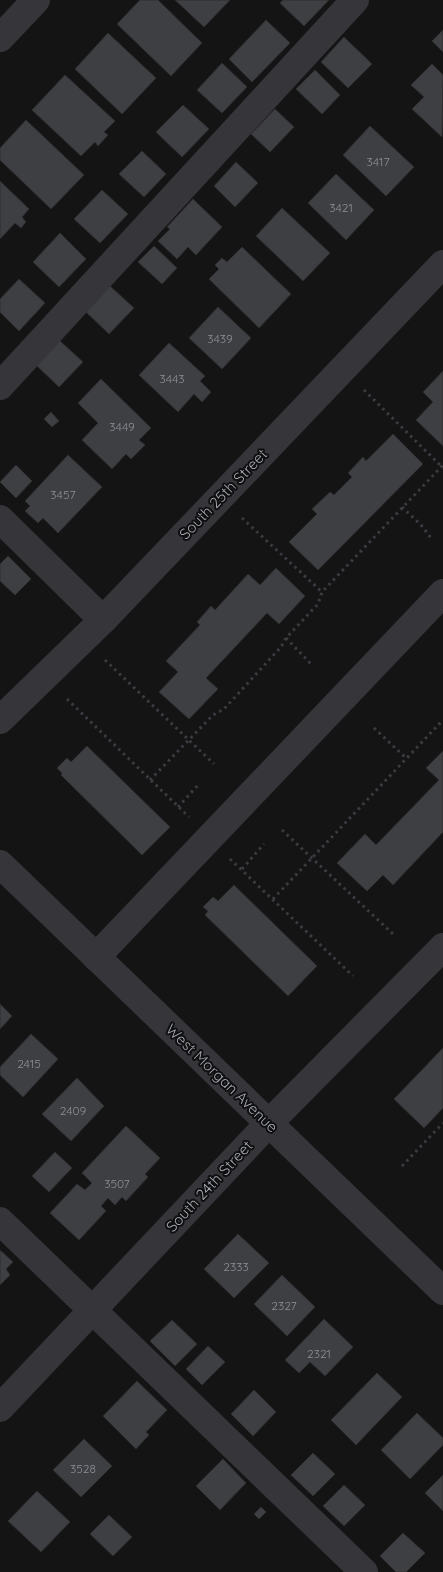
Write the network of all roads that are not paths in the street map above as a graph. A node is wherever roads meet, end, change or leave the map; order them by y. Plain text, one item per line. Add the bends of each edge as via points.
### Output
1 (36, 0) edge
2 (354, 0) edge
3 (0, 38) edge
4 (443, 264) edge
5 (0, 386) edge
6 (0, 519) edge
7 (443, 593) edge
8 (103, 620) junction
9 (0, 720) edge
10 (0, 864) edge
11 (443, 947) edge
12 (96, 957) junction
13 (269, 1123) junction
14 (0, 1221) edge
15 (443, 1291) edge
16 (93, 1310) junction
17 (0, 1408) edge
18 (364, 1572) edge

1 - 3 street
2 - 5 street
4 - 8 street, South 25th Street
6 - 8 street
7 - 12 street via 218,846
8 - 9 street, South 25th Street
10 - 12 street, West Morgan Avenue
11 - 13 street, South 24th Street
12 - 13 street, West Morgan Avenue
13 - 15 street, West Morgan Avenue
13 - 16 street, South 24th Street
14 - 16 street
16 - 17 street, South 24th Street
16 - 18 street

